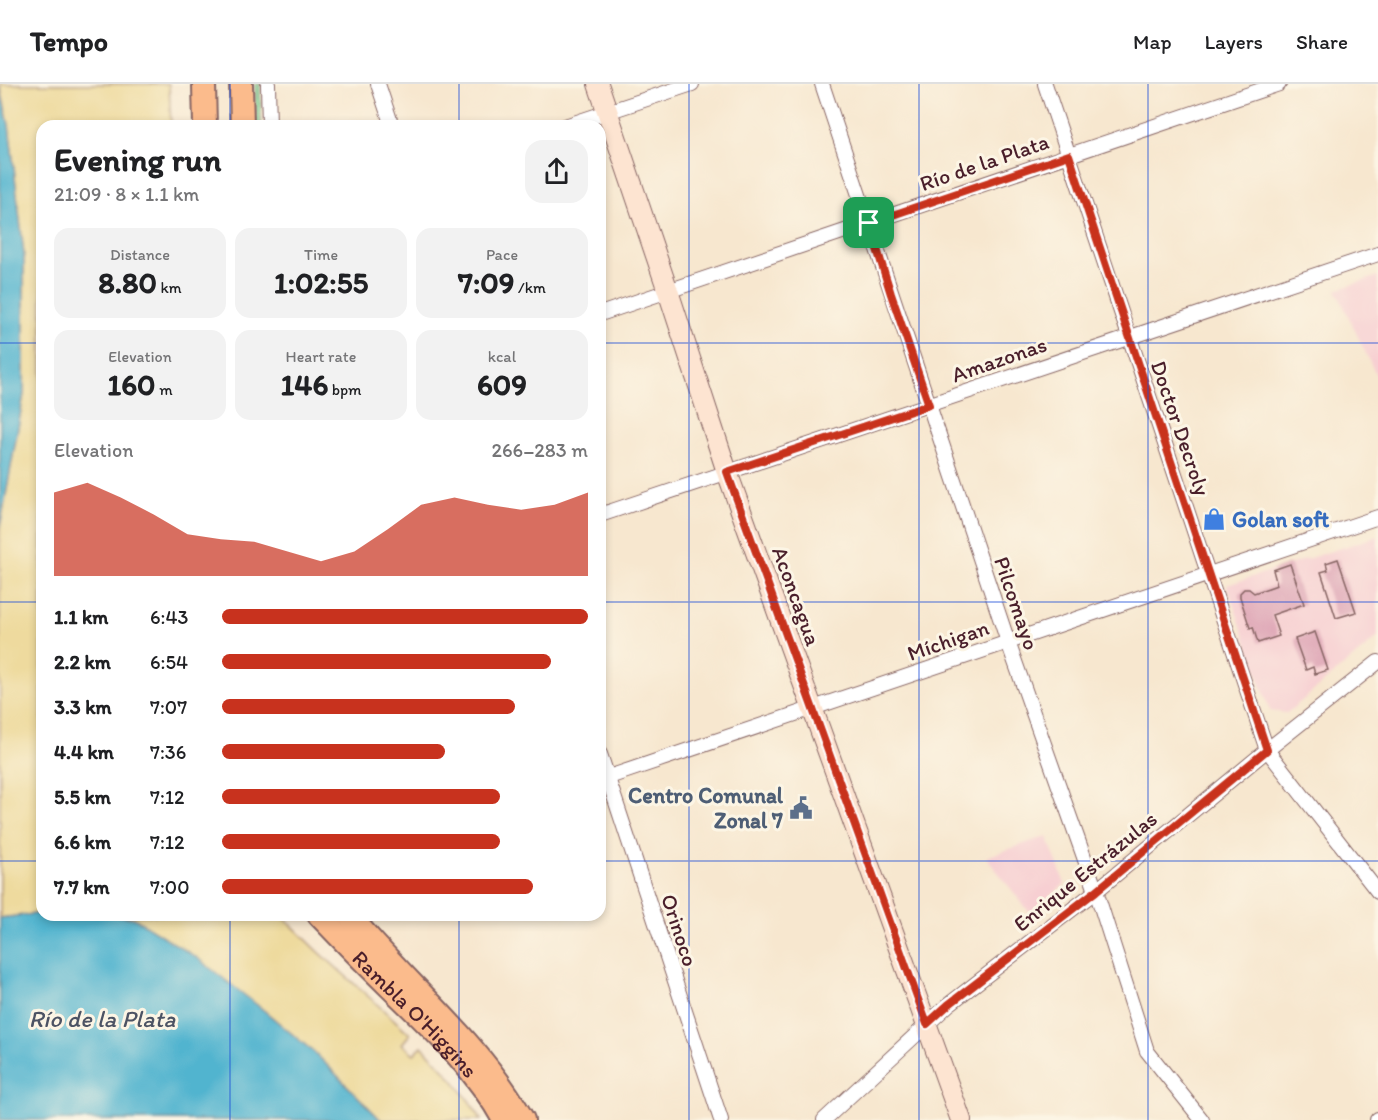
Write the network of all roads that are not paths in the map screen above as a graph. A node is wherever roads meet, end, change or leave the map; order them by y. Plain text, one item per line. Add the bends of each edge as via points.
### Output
1 (204, 84) edge
2 (241, 84) edge
3 (267, 84) edge
4 (378, 84) edge
5 (598, 84) edge
6 (692, 84) edge
7 (822, 84) edge
8 (1045, 84) edge
9 (1279, 84) edge
10 (608, 112) junction
11 (205, 120) edge
12 (242, 120) edge
13 (269, 120) edge
14 (390, 120) edge
15 (583, 120) edge
16 (1069, 155) junction
17 (869, 223) junction
18 (1378, 254) edge
19 (668, 291) junction
20 (606, 312) edge
21 (1129, 338) junction
22 (929, 405) junction
23 (727, 472) junction
24 (606, 513) edge
25 (1378, 517) edge
26 (1209, 574) junction
27 (1008, 642) junction
28 (1378, 662) edge
29 (813, 709) junction
30 (1267, 750) junction
31 (606, 777) edge
32 (606, 784) edge
33 (1096, 891) junction
34 (1378, 892) edge
35 (325, 921) edge
36 (354, 921) edge
37 (927, 1024) junction
38 (504, 1120) edge
39 (523, 1120) edge
40 (721, 1120) edge
41 (824, 1120) edge
42 (962, 1120) edge
43 (1202, 1120) edge

1 - 11 main road
2 - 12 main road
3 - 13 street
4 - 14 street
5 - 10 street, Aconcagua
6 - 10 street
7 - 17 street, Pilcomayo
8 - 16 street, Doctor Decroly
9 - 16 street, Río de la Plata
10 - 15 street
10 - 19 street, Aconcagua
16 - 17 street, Río de la Plata
16 - 21 street, Doctor Decroly
17 - 19 street, Río de la Plata
17 - 22 street, Pilcomayo
18 - 21 street, Amazonas
19 - 20 street, Río de la Plata
19 - 23 street, Aconcagua
21 - 22 street, Amazonas
21 - 26 street, Doctor Decroly
22 - 23 street, Amazonas
22 - 27 street, Pilcomayo
23 - 24 street, Amazonas
23 - 29 street, Aconcagua
25 - 26 street, Míchigan
26 - 27 street, Míchigan
26 - 30 street, Doctor Decroly
27 - 29 street, Míchigan
27 - 33 street, Pilcomayo
28 - 30 street, Enrique Estrázulas
29 - 31 street, Míchigan
29 - 37 street, Aconcagua
30 - 33 street, Enrique Estrázulas
30 - 34 street, Doctor Decroly
32 - 40 street, Orinoco
33 - 37 street, Enrique Estrázulas
33 - 43 street, Pilcomayo via 1147,1051
35 - 38 main road, Rambla O'Higgins via 439,1034 477,1077
36 - 39 main road, Rambla O'Higgins via 468,1043
37 - 41 street, Enrique Estrázulas
37 - 42 street, Aconcagua

